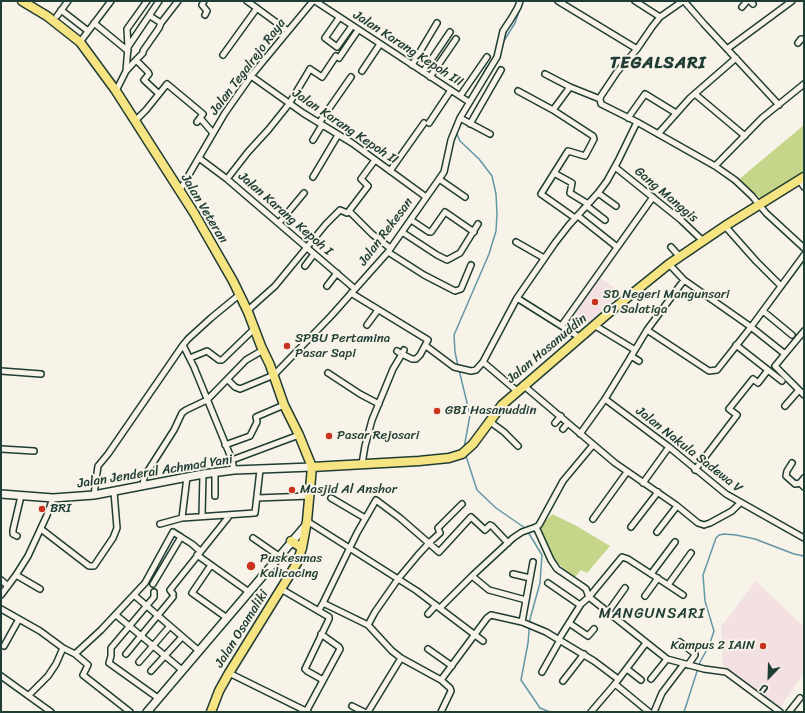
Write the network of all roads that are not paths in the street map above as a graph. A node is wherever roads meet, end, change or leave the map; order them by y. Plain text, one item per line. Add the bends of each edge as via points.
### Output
1 (22, 1) edge
2 (68, 1) edge
3 (111, 1) edge
4 (147, 1) edge
5 (159, 1) edge
6 (178, 1) edge
7 (204, 1) edge
8 (247, 1) edge
9 (314, 1) edge
10 (520, 1) edge
11 (558, 1) edge
12 (635, 1) edge
13 (683, 1) edge
14 (792, 1) edge
15 (750, 2) edge
16 (742, 7) dead end
17 (257, 8) junction
18 (61, 10) junction
19 (205, 15) dead end
20 (57, 16) dead end
21 (150, 16) junction
22 (660, 17) junction
23 (339, 18) junction
24 (94, 23) junction
25 (161, 23) junction
26 (437, 23) dead end
27 (352, 26) junction
28 (358, 30) junction
29 (88, 31) junction
30 (288, 31) junction
31 (450, 32) dead end
32 (456, 39) dead end
33 (804, 39) edge
34 (80, 42) junction
35 (798, 43) dead end
36 (380, 44) junction
37 (727, 48) junction
38 (128, 49) junction
39 (637, 49) junction
40 (223, 55) dead end
41 (487, 57) dead end
42 (736, 58) junction
43 (136, 60) junction
44 (412, 65) junction
45 (502, 70) dead end
46 (126, 71) junction
47 (362, 71) dead end
48 (423, 72) junction
49 (546, 74) dead end
50 (251, 76) junction
51 (351, 77) dead end
52 (430, 77) junction
53 (804, 84) edge
54 (570, 87) junction
55 (451, 90) junction
56 (518, 90) dead end
57 (116, 91) junction
58 (158, 94) junction
59 (695, 94) junction
60 (600, 99) junction
61 (466, 100) junction
62 (289, 104) junction
63 (779, 105) junction
64 (553, 110) junction
65 (676, 113) junction
66 (460, 118) junction
67 (628, 118) junction
68 (135, 121) junction
69 (637, 122) junction
70 (321, 124) junction
71 (470, 124) junction
72 (213, 133) junction
73 (490, 134) dead end
74 (658, 134) junction
75 (338, 135) junction
76 (746, 136) junction
77 (313, 140) dead end
78 (199, 158) junction
79 (375, 160) junction
80 (715, 166) junction
81 (615, 167) junction
82 (390, 171) junction
83 (554, 173) junction
84 (313, 177) dead end
85 (227, 179) junction
86 (439, 179) junction
87 (802, 181) edge
88 (180, 190) junction
89 (304, 192) dead end
90 (598, 193) junction
91 (426, 197) junction
92 (465, 197) dead end
93 (653, 197) junction
94 (587, 205) junction
95 (759, 205) junction
96 (616, 206) dead end
97 (349, 212) junction
98 (576, 217) junction
99 (410, 220) junction
100 (604, 220) dead end
101 (279, 223) junction
102 (478, 224) dead end
103 (725, 226) junction
104 (402, 232) junction
105 (474, 232) junction
106 (516, 242) dead end
107 (703, 242) junction
108 (617, 246) junction
109 (306, 247) junction
110 (671, 247) dead end
111 (804, 248) edge
112 (389, 250) junction
113 (314, 254) junction
114 (804, 255) edge
115 (680, 257) junction
116 (544, 258) junction
117 (669, 264) junction
118 (471, 265) dead end
119 (305, 266) dead end
120 (337, 273) junction
121 (684, 280) junction
122 (327, 286) dead end
123 (782, 286) junction
124 (353, 291) junction
125 (239, 295) junction
126 (517, 298) junction
127 (378, 310) junction
128 (247, 311) junction
129 (763, 311) junction
130 (367, 325) dead end
131 (562, 325) junction
132 (594, 325) junction
133 (751, 327) junction
134 (254, 329) junction
135 (647, 330) junction
136 (804, 331) edge
137 (792, 335) dead end
138 (579, 337) junction
139 (183, 345) junction
140 (736, 345) junction
141 (426, 346) junction
142 (263, 350) junction
143 (635, 350) junction
144 (397, 351) dead end
145 (403, 352) junction
146 (785, 354) junction
147 (631, 356) junction
148 (190, 358) junction
149 (639, 361) dead end
150 (483, 362) junction
151 (768, 370) junction
152 (1, 371) edge
153 (328, 373) dead end
154 (1, 374) edge
155 (41, 374) dead end
156 (274, 375) junction
157 (228, 380) junction
158 (782, 381) dead end
159 (520, 388) junction
160 (799, 390) junction
161 (804, 395) edge
162 (605, 399) junction
163 (207, 400) junction
164 (379, 404) junction
165 (284, 405) junction
166 (785, 406) dead end
167 (561, 416) junction
168 (489, 421) junction
169 (555, 423) dead end
170 (568, 423) junction
171 (563, 429) dead end
172 (580, 434) junction
173 (299, 435) junction
174 (225, 445) junction
175 (593, 445) junction
176 (518, 446) dead end
177 (669, 448) junction
178 (1, 449) edge
179 (34, 451) dead end
180 (232, 460) junction
181 (792, 463) dead end
182 (362, 464) junction
183 (312, 467) junction
184 (234, 470) junction
185 (260, 470) junction
186 (695, 470) junction
187 (627, 472) junction
188 (215, 473) junction
189 (203, 474) junction
190 (187, 477) junction
191 (804, 478) edge
192 (643, 483) junction
193 (802, 485) edge
194 (143, 486) junction
195 (114, 492) junction
196 (658, 492) junction
197 (1, 494) edge
198 (21, 496) junction
199 (94, 496) junction
200 (215, 496) dead end
201 (310, 496) junction
202 (53, 498) junction
203 (257, 498) junction
204 (331, 498) dead end
205 (740, 503) junction
206 (462, 504) dead end
207 (677, 506) junction
208 (230, 515) junction
209 (202, 516) junction
210 (182, 518) junction
211 (365, 518) junction
212 (593, 519) dead end
213 (307, 522) junction
214 (160, 524) dead end
215 (536, 527) junction
216 (631, 527) dead end
217 (41, 529) junction
218 (657, 532) dead end
219 (17, 536) dead end
220 (803, 536) edge
221 (181, 537) junction
222 (253, 538) dead end
223 (291, 541) junction
224 (675, 542) dead end
225 (429, 543) junction
226 (508, 543) junction
227 (302, 548) junction
228 (350, 548) junction
229 (198, 553) junction
230 (691, 553) dead end
231 (279, 556) junction
232 (533, 562) dead end
233 (211, 565) junction
234 (513, 574) dead end
235 (651, 574) junction
236 (16, 575) junction
237 (472, 576) junction
238 (530, 578) junction
239 (658, 578) junction
240 (398, 579) junction
241 (1, 580) edge
242 (548, 583) dead end
243 (153, 584) dead end
244 (668, 585) junction
245 (8, 586) junction
246 (625, 588) dead end
247 (40, 589) dead end
248 (281, 589) junction
249 (154, 592) dead end
250 (250, 592) junction
251 (1, 595) edge
252 (134, 595) junction
253 (683, 595) dead end
254 (645, 596) dead end
255 (589, 597) junction
256 (526, 600) junction
257 (323, 603) junction
258 (146, 605) junction
259 (580, 605) junction
260 (438, 607) junction
261 (1, 609) edge
262 (319, 610) junction
263 (608, 612) junction
264 (428, 614) dead end
265 (116, 615) junction
266 (158, 615) junction
267 (227, 618) junction
268 (19, 619) junction
269 (524, 623) junction
270 (569, 623) junction
271 (368, 625) junction
272 (128, 626) junction
273 (170, 626) junction
274 (594, 629) dead end
275 (322, 634) junction
276 (475, 635) junction
277 (140, 636) junction
278 (182, 637) junction
279 (559, 640) junction
280 (483, 641) dead end
281 (680, 642) dead end
282 (646, 643) junction
283 (4, 646) dead end
284 (153, 646) junction
285 (63, 648) junction
286 (428, 649) dead end
287 (199, 651) junction
288 (75, 654) junction
289 (126, 654) dead end
290 (584, 654) junction
291 (164, 656) junction
292 (401, 658) junction
293 (667, 659) junction
294 (139, 662) dead end
295 (688, 665) junction
296 (452, 666) junction
297 (627, 669) junction
298 (182, 670) junction
299 (151, 672) dead end
300 (542, 672) dead end
301 (229, 673) junction
302 (1, 676) edge
303 (618, 679) junction
304 (651, 679) dead end
305 (323, 680) junction
306 (441, 680) junction
307 (641, 680) dead end
308 (563, 681) dead end
309 (615, 684) junction
310 (29, 695) junction
311 (158, 698) junction
312 (800, 698) dead end
313 (352, 706) dead end
314 (51, 712) edge
315 (130, 712) edge
316 (147, 712) edge
317 (211, 712) edge
318 (306, 712) edge
319 (364, 712) edge
320 (368, 712) edge
321 (440, 712) edge
322 (591, 712) edge
323 (649, 712) edge
324 (654, 712) edge
325 (780, 712) edge
326 (789, 712) edge

1 - 34 main road, Jalan Veteran via 47,16
2 - 18 street
3 - 24 street
4 - 38 street via 128,28
5 - 21 street
6 - 25 street
7 - 19 street via 202,5 207,10
8 - 17 street
9 - 23 street, Jalan Karang Kepoh III
9 - 30 street, Jalan Tegalrejo Raya
10 - 61 street via 503,31 497,57
11 - 39 street
12 - 22 street
13 - 22 street
13 - 37 street
14 - 37 street
15 - 16 street
17 - 30 street
17 - 40 street
18 - 20 street
18 - 29 street
21 - 25 street
21 - 38 street
22 - 39 street
23 - 27 street, Jalan Karang Kepoh III
23 - 27 street via 325,38 337,47
24 - 29 street
24 - 38 street
25 - 43 street
26 - 44 street
27 - 28 street, Jalan Karang Kepoh III
28 - 36 street, Jalan Karang Kepoh III
28 - 62 street via 340,58 336,56 322,77 310,69
29 - 34 street
30 - 50 street, Jalan Tegalrejo Raya
31 - 48 street
32 - 52 street
33 - 35 street
34 - 57 main road, Jalan Veteran
36 - 44 street, Jalan Karang Kepoh III
36 - 47 street
37 - 42 street
38 - 46 street
39 - 60 street via 617,72
41 - 61 street
42 - 59 street
42 - 63 street
43 - 46 street
43 - 58 street via 149,74 144,80
44 - 48 street, Jalan Karang Kepoh III
45 - 71 street
46 - 57 street
48 - 52 street, Jalan Karang Kepoh III
49 - 54 street
50 - 62 street, Jalan Karang Kepoh II
50 - 72 street, Jalan Tegalrejo Raya
51 - 70 street
52 - 55 street, Jalan Karang Kepoh III
53 - 63 street
54 - 60 street
54 - 64 street
55 - 61 street, Jalan Karang Kepoh III
55 - 82 street
56 - 64 street
57 - 68 main road, Jalan Veteran
58 - 68 street
58 - 72 street via 168,84 202,114 199,120
59 - 65 street
59 - 76 street
60 - 67 street via 603,106
61 - 66 street, Jalan Rekesan
62 - 70 street, Jalan Karang Kepoh II
62 - 85 street
63 - 76 street via 762,118
64 - 83 street via 594,139 584,156 568,151
65 - 67 street via 645,94
65 - 74 street
66 - 71 street
66 - 86 street, Jalan Rekesan via 451,140 444,172
67 - 69 street
68 - 88 main road, Jalan Veteran
69 - 74 street
69 - 81 street
70 - 75 street, Jalan Karang Kepoh II
70 - 77 street
71 - 73 street
72 - 78 street, Jalan Tegalrejo Raya
74 - 80 street
75 - 79 street, Jalan Karang Kepoh II
75 - 84 street
76 - 80 street
78 - 85 street, Jalan Karang Kepoh I
78 - 88 street, Jalan Tegalrejo Raya
79 - 82 street, Jalan Karang Kepoh II
79 - 97 street via 361,179 368,186
80 - 95 street via 734,180
81 - 90 street
81 - 93 street, Gang Manggis
82 - 91 street, Jalan Karang Kepoh II
83 - 94 street via 572,183 570,192
83 - 98 street via 541,195
85 - 101 street, Jalan Karang Kepoh I
86 - 91 street, Jalan Rekesan
86 - 92 street
87 - 95 main road, Jalan Hasanuddin
88 - 125 main road, Jalan Veteran
89 - 101 street
90 - 94 street
90 - 96 street
91 - 99 street, Jalan Rekesan
93 - 107 street, Gang Manggis
93 - 108 street
94 - 98 street
94 - 100 street
95 - 103 main road, Jalan Hasanuddin
95 - 111 street
97 - 109 street via 338,210
97 - 112 street
98 - 108 street
98 - 116 street
99 - 104 street, Jalan Rekesan
99 - 105 street via 431,232 445,212
101 - 109 street, Jalan Karang Kepoh I
102 - 105 street
103 - 107 main road, Jalan Hasanuddin
103 - 123 street
104 - 105 street via 447,260 460,253
104 - 112 street, Jalan Rekesan
106 - 116 street
107 - 115 main road, Jalan Hasanuddin
108 - 131 street
109 - 113 street, Jalan Karang Kepoh I
109 - 128 street via 275,286
110 - 115 street
112 - 118 street via 424,275 455,291 461,289
112 - 124 street, Jalan Rekesan
113 - 119 street
113 - 120 street, Jalan Karang Kepoh I
114 - 123 street
115 - 117 main road, Jalan Hasanuddin
116 - 126 street
117 - 121 street
117 - 132 main road, Jalan Hasanuddin
120 - 122 street
120 - 124 street, Jalan Karang Kepoh I
121 - 133 street
121 - 135 street
123 - 129 street
124 - 127 street, Jalan Karang Kepoh I
124 - 156 street, Jalan Rekesan
125 - 128 main road, Jalan Veteran
125 - 139 street
126 - 131 street
126 - 150 street
127 - 130 street
127 - 141 street, Jalan Karang Kepoh I via 428,340
128 - 134 main road, Jalan Veteran
129 - 133 street
129 - 137 street
131 - 138 street
132 - 138 main road, Jalan Hasanuddin
132 - 143 street
133 - 140 street
133 - 146 street
134 - 142 main road, Jalan Veteran
134 - 148 street via 222,360 218,360 207,351
135 - 140 street via 709,372 717,370
135 - 143 street
136 - 146 street
138 - 159 main road, Jalan Hasanuddin
139 - 148 street
139 - 199 street via 98,466
140 - 151 street
141 - 145 street via 416,359
141 - 150 street via 454,367 476,370
142 - 156 main road, Jalan Veteran
142 - 157 street via 246,360
143 - 147 street
144 - 145 street
145 - 164 street
146 - 160 street via 775,366
147 - 149 street
147 - 162 street
148 - 163 street
150 - 159 street
151 - 158 street
151 - 186 street via 758,383 753,379 729,409 737,415
152 - 154 street
152 - 155 street
153 - 164 street
156 - 157 street via 240,389
156 - 165 main road, Jalan Veteran
157 - 163 street
159 - 167 street
159 - 168 main road, Jalan Hasanuddin
160 - 161 street
160 - 166 street
162 - 172 street
162 - 177 street, Jalan Nakula Sadewa V
163 - 174 street
163 - 194 street via 181,415 144,477
164 - 182 street via 372,420
165 - 173 main road, Jalan Veteran
165 - 174 street via 256,416 257,422 250,436
167 - 169 street
167 - 170 street
168 - 176 street
168 - 182 main road, Jalan Hasanuddin via 465,452 449,458
170 - 171 street
170 - 172 street
172 - 175 street
173 - 180 street
173 - 183 main road, Jalan Veteran
174 - 180 street
175 - 187 street
175 - 215 street via 564,481
177 - 186 street, Jalan Nakula Sadewa V
177 - 192 street
178 - 179 street
180 - 184 street
181 - 193 street via 786,476 795,484
182 - 183 main road, Jalan Hasanuddin
183 - 185 main road, Jalan Jenderal Achmad Yani
183 - 201 main road, Jalan Osamaliki
184 - 185 main road, Jalan Jenderal Achmad Yani
184 - 188 main road, Jalan Jenderal Achmad Yani
185 - 203 street
186 - 205 street, Jalan Nakula Sadewa V
187 - 192 street
187 - 212 street
188 - 189 main road, Jalan Jenderal Achmad Yani
188 - 200 street
189 - 190 main road, Jalan Jenderal Achmad Yani
189 - 209 street
190 - 194 main road, Jalan Jenderal Achmad Yani
190 - 210 street
191 - 193 street
192 - 196 street
194 - 195 main road, Jalan Jenderal Achmad Yani
195 - 199 main road, Jalan Jenderal Achmad Yani
195 - 217 street via 117,528 94,566 89,566
196 - 207 street
196 - 216 street
197 - 198 main road, Jalan Jenderal Achmad Yani
198 - 202 main road, Jalan Jenderal Achmad Yani
198 - 219 street via 13,530 13,534
199 - 202 main road, Jalan Jenderal Achmad Yani
201 - 203 street
201 - 213 main road, Jalan Osamaliki
202 - 217 street
203 - 208 street via 256,512
204 - 211 street
205 - 207 street via 732,511 704,525
205 - 220 street, Jalan Nakula Sadewa V
206 - 225 street via 438,528 440,533
207 - 218 street
208 - 209 street
208 - 229 street
209 - 210 street
210 - 214 street
211 - 225 street via 376,500
211 - 228 street
213 - 223 main road
213 - 227 main road, Jalan Osamaliki
213 - 228 street
215 - 226 street via 522,532
215 - 255 street via 553,564 586,589
217 - 236 street
221 - 229 street via 192,544
221 - 243 street
221 - 252 street via 172,532 147,580 137,588
222 - 231 street
223 - 227 main road
223 - 231 main road
224 - 235 street
225 - 226 street via 440,552 472,517 485,530 492,526
225 - 240 street
226 - 237 street
227 - 248 main road, Jalan Osamaliki via 297,563
228 - 240 street
228 - 257 street
229 - 233 street
229 - 266 street via 170,590 173,596
230 - 244 street
231 - 250 main road
232 - 238 street
233 - 250 street
233 - 267 street via 192,593
234 - 238 street
235 - 239 street
235 - 255 street via 622,557
236 - 245 street
236 - 247 street
237 - 256 street via 489,590
237 - 260 street
238 - 256 street
239 - 244 street
239 - 254 street
240 - 260 street
240 - 271 street
241 - 245 street
242 - 259 street
244 - 253 street
245 - 251 street
246 - 263 street
248 - 262 street
248 - 301 main road, Jalan Osamaliki
249 - 258 street via 154,597
250 - 267 main road
252 - 258 street
252 - 265 street
255 - 259 street
255 - 263 street
256 - 269 street
257 - 262 street
257 - 271 street
258 - 266 street
258 - 272 street
259 - 270 street
260 - 264 street
260 - 276 street
261 - 268 street
262 - 275 street via 329,618
263 - 282 street
265 - 272 street
265 - 288 street
266 - 273 street
266 - 277 street
267 - 287 main road
268 - 283 street
268 - 285 street
269 - 276 street via 491,615
269 - 279 street
270 - 274 street via 588,636
270 - 279 street
271 - 292 street
272 - 277 street
272 - 311 street via 111,648 109,663
273 - 278 street
273 - 284 street
275 - 305 street via 340,649
275 - 305 street via 305,670
276 - 280 street
276 - 296 street
277 - 284 street
277 - 289 street
278 - 287 street
278 - 291 street
279 - 290 street
279 - 300 street
281 - 295 street via 695,654
282 - 293 street
282 - 297 street
284 - 291 street
284 - 294 street
285 - 288 street
285 - 310 street via 43,683
286 - 296 street
287 - 298 main road
288 - 315 street via 88,665 83,675
290 - 303 street
290 - 308 street
291 - 298 street
291 - 299 street
292 - 306 street
292 - 320 street
293 - 295 street
293 - 304 street
295 - 324 street via 662,693
295 - 325 street via 726,672
296 - 306 street
297 - 303 street
297 - 307 street
298 - 311 main road
301 - 317 main road, Jalan Osamaliki
301 - 318 street
302 - 310 street
303 - 309 street
305 - 318 street
306 - 321 street via 451,691
309 - 322 street
309 - 323 street
310 - 314 street
311 - 316 main road
312 - 326 street
313 - 319 street

